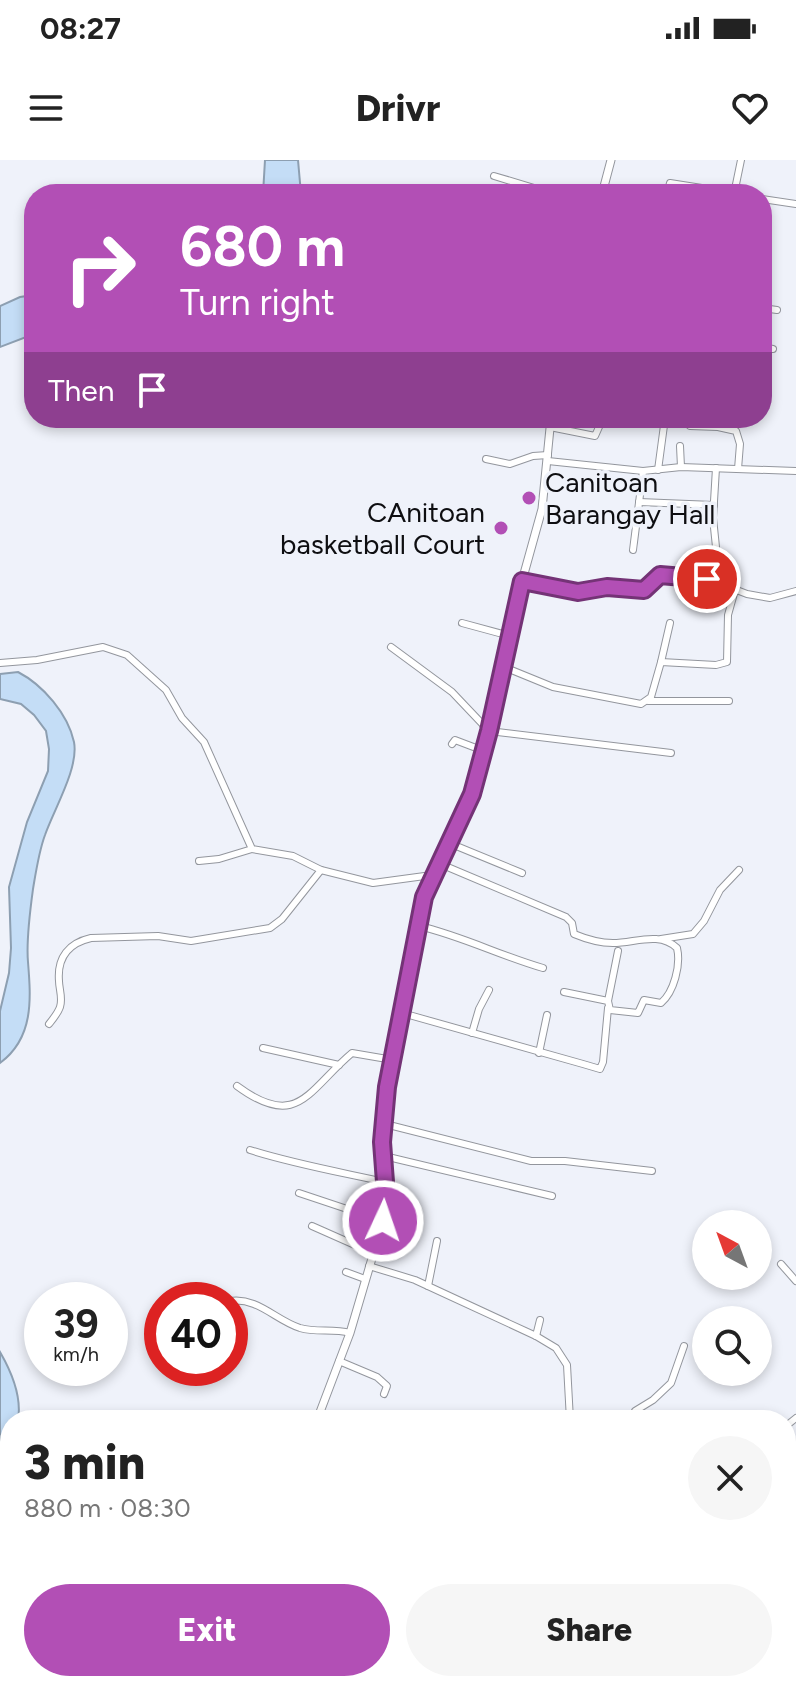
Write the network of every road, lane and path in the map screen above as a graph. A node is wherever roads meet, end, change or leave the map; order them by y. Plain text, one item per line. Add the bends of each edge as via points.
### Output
1 (611, 160) edge
2 (741, 160) edge
3 (494, 176) dead end
4 (521, 184) edge
5 (605, 184) edge
6 (736, 184) edge
7 (772, 200) edge
8 (796, 204) edge
9 (772, 309) edge
10 (777, 310) dead end
11 (550, 428) edge
12 (567, 428) edge
13 (599, 428) edge
14 (664, 428) edge
15 (722, 428) edge
16 (680, 446) dead end
17 (548, 458) junction
18 (486, 459) dead end
19 (681, 467) junction
20 (716, 468) junction
21 (738, 469) junction
22 (658, 470) junction
23 (643, 471) junction
24 (796, 471) edge
25 (639, 502) junction
26 (714, 505) junction
27 (633, 550) dead end
28 (707, 579) junction
29 (522, 581) junction
30 (735, 590) junction
31 (796, 591) edge
32 (462, 623) dead end
33 (670, 623) dead end
34 (510, 636) junction
35 (391, 647) dead end
36 (661, 662) junction
37 (0, 663) edge
38 (504, 667) junction
39 (648, 701) junction
40 (729, 701) dead end
41 (489, 731) junction
42 (452, 744) dead end
43 (484, 751) junction
44 (671, 753) dead end
45 (449, 843) junction
46 (252, 849) junction
47 (199, 861) dead end
48 (438, 863) junction
49 (321, 870) junction
50 (739, 870) dead end
51 (522, 873) dead end
52 (432, 875) junction
53 (419, 926) junction
54 (658, 940) junction
55 (618, 951) dead end
56 (543, 968) dead end
57 (489, 990) dead end
58 (564, 992) dead end
59 (608, 1004) junction
60 (402, 1013) junction
61 (547, 1015) dead end
62 (49, 1024) dead end
63 (472, 1033) junction
64 (263, 1048) dead end
65 (539, 1053) junction
66 (393, 1060) junction
67 (339, 1065) junction
68 (237, 1086) dead end
69 (385, 1124) junction
70 (250, 1150) dead end
71 (384, 1156) junction
72 (652, 1171) dead end
73 (385, 1182) junction
74 (299, 1193) dead end
75 (552, 1196) dead end
76 (383, 1221) junction
77 (312, 1226) dead end
78 (437, 1241) dead end
79 (373, 1253) junction
80 (781, 1264) dead end
81 (369, 1266) junction
82 (346, 1272) dead end
83 (365, 1279) junction
84 (796, 1281) edge
85 (428, 1286) junction
86 (248, 1302) edge
87 (540, 1320) dead end
88 (350, 1333) junction
89 (536, 1336) junction
90 (684, 1346) dead end
91 (339, 1361) junction
92 (384, 1394) dead end
93 (321, 1410) edge
94 (569, 1410) edge
95 (637, 1410) edge

1 - 5 street
2 - 6 street
3 - 4 street
7 - 8 street
9 - 10 street
11 - 17 street
12 - 13 street via 595,436
14 - 22 street
15 - 21 street via 736,431
16 - 19 street
17 - 18 street via 533,456 510,464
17 - 23 street
17 - 29 street via 542,509
19 - 20 street
19 - 22 street
20 - 21 street
20 - 26 street
21 - 24 street
22 - 23 street
23 - 25 street
25 - 26 street
25 - 27 street
26 - 28 street via 716,547
28 - 29 street via 660,575 644,590 607,587 578,592
28 - 30 street
29 - 34 street
30 - 31 street via 770,598
30 - 36 street via 728,615 727,662
32 - 34 street
33 - 36 street
34 - 38 street
35 - 41 street via 452,692
36 - 39 street
37 - 46 street via 103,647 127,655 166,690 204,742
38 - 39 street via 553,687 634,703
38 - 41 street
39 - 40 street
41 - 43 street
41 - 44 street
42 - 43 street via 455,740
43 - 45 street via 472,794
45 - 48 street
45 - 51 street
46 - 47 street
46 - 49 street via 298,858
48 - 52 street
48 - 54 street via 566,917 574,934 613,943
49 - 52 street via 373,883
49 - 62 street via 270,928 191,941 158,936 81,940 60,961 61,1003
50 - 54 street via 693,934
52 - 53 street
53 - 56 street
53 - 60 street
54 - 59 street via 674,944 679,953 666,1000 644,1000 637,1014
55 - 59 street
57 - 63 street
58 - 59 street
59 - 65 street via 600,1069
60 - 63 street
60 - 66 street
61 - 65 street
63 - 65 street
64 - 67 street
66 - 67 street via 352,1053
66 - 69 street
67 - 68 street via 305,1099 290,1105 263,1103
69 - 71 street
69 - 72 street via 531,1161
70 - 73 street
71 - 73 street
71 - 75 street
73 - 76 street
74 - 76 street
76 - 79 street
77 - 79 street
78 - 85 street
79 - 81 street
80 - 84 street
81 - 83 street
81 - 85 street
82 - 83 street
83 - 88 street
85 - 89 street
86 - 88 street via 311,1331
87 - 89 street
88 - 91 street
89 - 94 street via 561,1352 567,1365
90 - 95 street via 671,1383
91 - 92 street via 377,1377 387,1386
91 - 93 street

